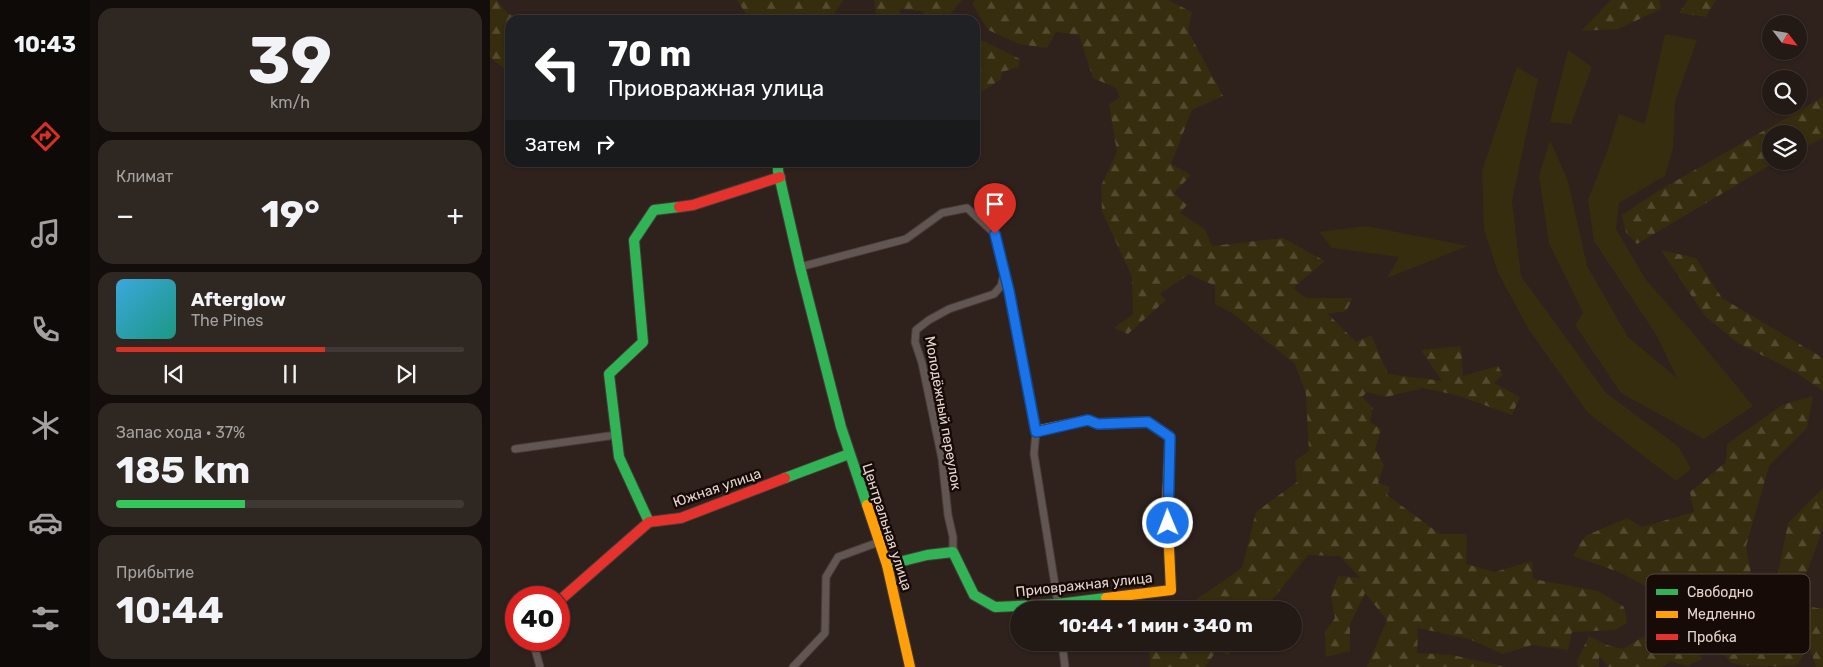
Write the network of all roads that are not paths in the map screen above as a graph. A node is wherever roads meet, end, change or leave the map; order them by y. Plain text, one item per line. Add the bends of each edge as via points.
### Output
1 (779, 167) edge
2 (780, 177) junction
3 (800, 267) junction
4 (1004, 271) junction
5 (1036, 432) junction
6 (616, 435) junction
7 (515, 449) dead end
8 (849, 454) junction
9 (649, 522) junction
10 (878, 542) junction
11 (953, 552) junction
12 (887, 564) junction
13 (570, 591) edge
14 (1057, 601) edge
15 (1098, 601) edge
16 (1010, 607) edge
17 (536, 651) edge
18 (1063, 651) edge
19 (540, 667) edge
20 (792, 667) edge
21 (910, 667) edge
22 (1065, 667) edge

1 - 2 street, Центральная улица
2 - 3 street, Центральная улица
2 - 6 street via 693,205 654,210 634,240 643,342 609,374
3 - 4 street via 906,239 942,213 967,208 995,234
3 - 8 street, Центральная улица
4 - 5 street
4 - 11 street, Молодёжный переулок via 1001,286 994,294 949,309 916,330 915,342 942,459
5 - 14 street via 1034,454
5 - 15 street, Приовражная улица via 1088,420 1098,424 1148,422 1170,437 1167,506 1171,590
6 - 7 street
6 - 9 street via 619,457
8 - 9 street, Южная улица via 681,518
8 - 10 street, Центральная улица
9 - 13 street
10 - 12 street, Центральная улица
10 - 20 street via 838,557 826,577 825,633
11 - 12 street
11 - 16 street, Приовражная улица via 974,595 995,607
12 - 21 street, Центральная улица
17 - 19 street
18 - 22 street

